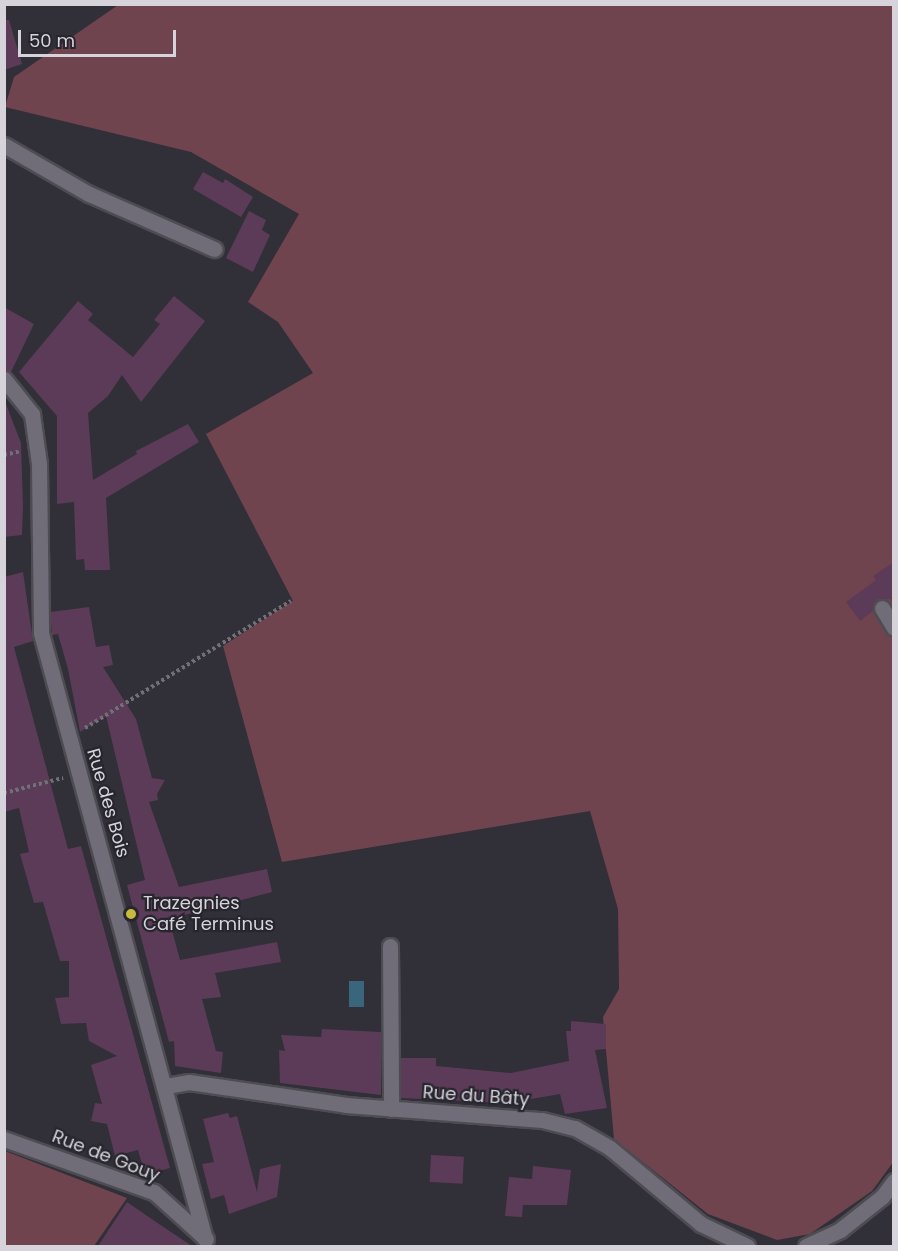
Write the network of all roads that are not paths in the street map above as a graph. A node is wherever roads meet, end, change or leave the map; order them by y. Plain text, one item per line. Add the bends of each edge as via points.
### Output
1 (4, 145) edge
2 (214, 249) dead end
3 (4, 379) edge
4 (882, 608) dead end
5 (894, 628) edge
6 (390, 946) dead end
7 (166, 1086) junction
8 (391, 1108) junction
9 (4, 1139) edge
10 (894, 1181) edge
11 (208, 1243) edge
12 (747, 1246) edge
13 (806, 1246) edge

1 - 2 street via 89,194
3 - 7 street, Rue des Bois via 32,414 39,464 41,633
4 - 5 street
6 - 8 street
7 - 8 street, Rue du Bâty via 189,1082
7 - 11 street, Rue des Bois
8 - 12 street, Rue du Bâty via 542,1120 576,1128 610,1148 701,1224
9 - 11 street, Rue de Gouy via 154,1192
10 - 13 street via 882,1197 840,1230

